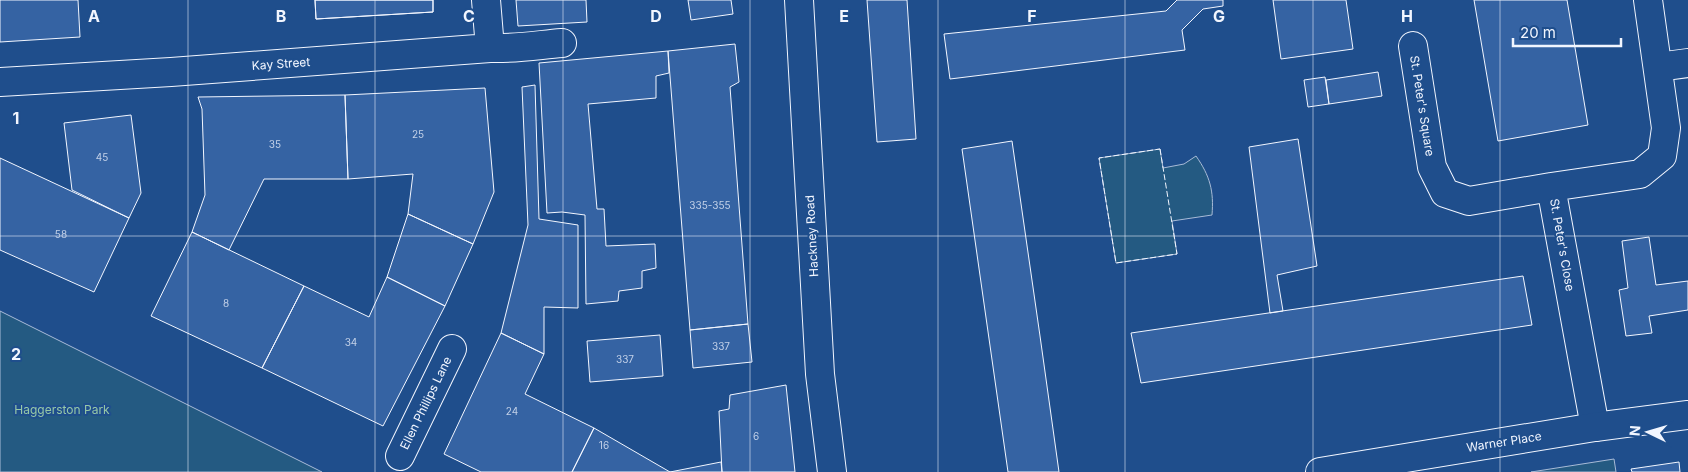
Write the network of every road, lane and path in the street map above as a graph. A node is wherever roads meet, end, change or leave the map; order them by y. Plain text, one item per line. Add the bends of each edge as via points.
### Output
1 (486, 0) edge
2 (799, 0) edge
3 (1648, 0) edge
4 (562, 44) dead end
5 (1413, 46) dead end
6 (490, 48) junction
7 (1688, 63) edge
8 (1658, 67) junction
9 (0, 82) edge
10 (1551, 187) junction
11 (452, 349) dead end
12 (1688, 415) edge
13 (1595, 427) junction
14 (400, 456) dead end
15 (832, 472) edge
16 (1320, 472) edge

1 - 6 street
2 - 15 street, Hackney Road via 820,374
3 - 8 street, St. Peter's Close
4 - 6 street, Kay Street
5 - 10 street, St. Peter's Square via 1432,167 1445,193 1469,201
6 - 9 street, Kay Street
7 - 8 street
8 - 10 street, St. Peter's Close via 1666,128 1662,156 1640,174
10 - 13 street, St. Peter's Close
11 - 14 street, Ellen Phillips Lane
12 - 13 street, Warner Place
13 - 16 street, Warner Place

